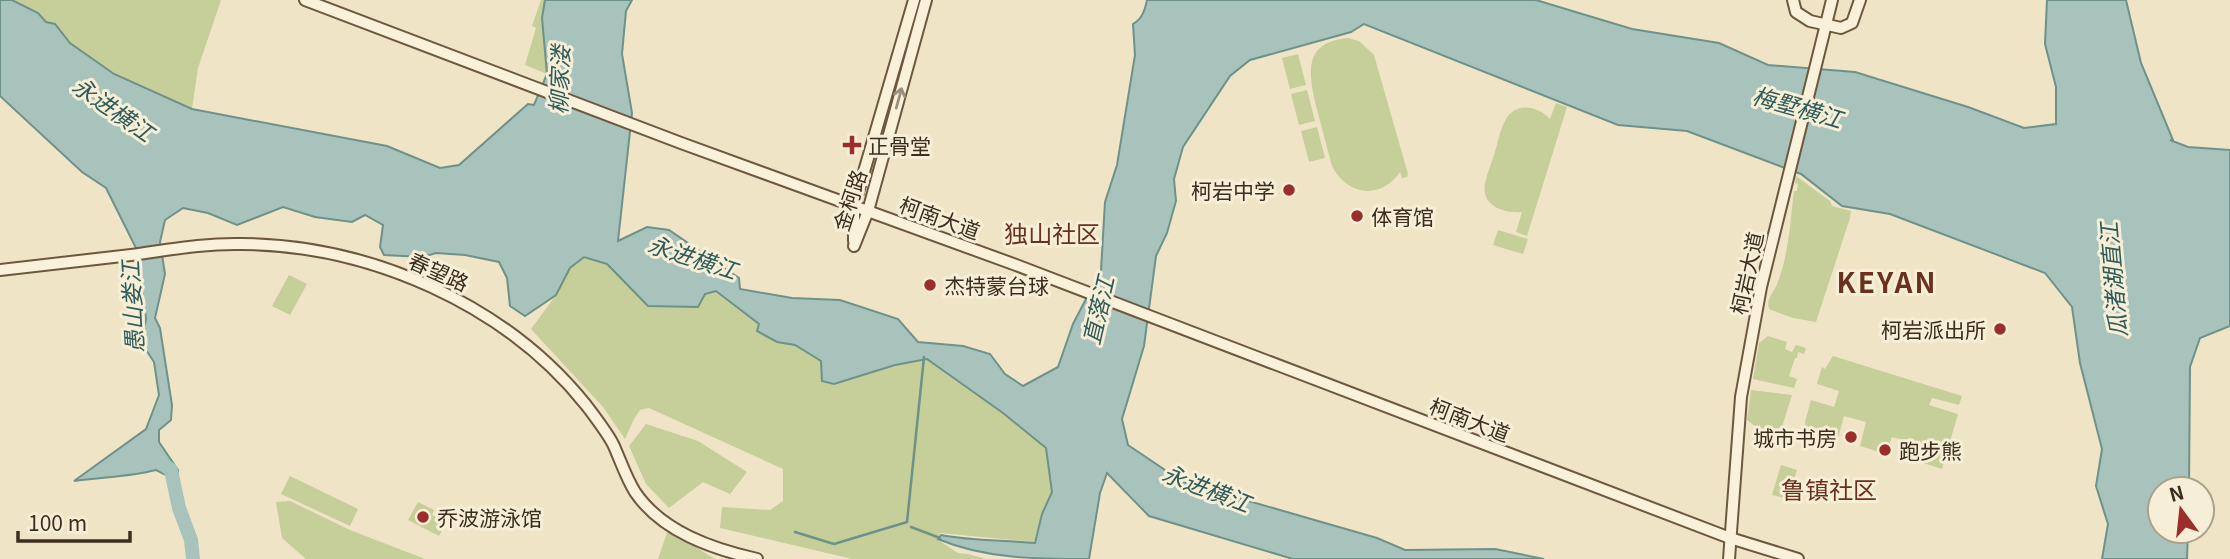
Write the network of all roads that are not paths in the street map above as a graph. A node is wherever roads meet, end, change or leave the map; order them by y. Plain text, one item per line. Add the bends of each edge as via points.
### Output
1 (305, 0) edge
2 (914, 0) edge
3 (926, 0) edge
4 (1793, 0) edge
5 (1832, 0) edge
6 (1860, 0) edge
7 (1825, 25) junction
8 (854, 206) junction
9 (868, 211) junction
10 (0, 270) edge
11 (1730, 538) junction
12 (757, 559) edge
13 (1729, 559) edge
14 (1798, 559) edge

1 - 8 main road, 柯南大道
2 - 8 main road, 金柯路
9 -> 3 main road, 金柯路
4 - 7 main road via 1796,12
5 - 7 main road, 柯岩大道
6 - 7 main road via 1852,23 1841,28
7 - 11 main road, 柯岩大道 via 1762,287 1741,397
8 - 9 main road, 柯南大道
8 - 9 main road, 金柯路 via 854,246
9 - 11 main road, 柯南大道
10 - 12 main road, 春望路 via 197,245 242,244 332,254 421,281 466,303 551,368 611,440 634,491 650,510 701,543
11 - 13 main road, 柯岩大道
11 - 14 main road, 柯南大道

